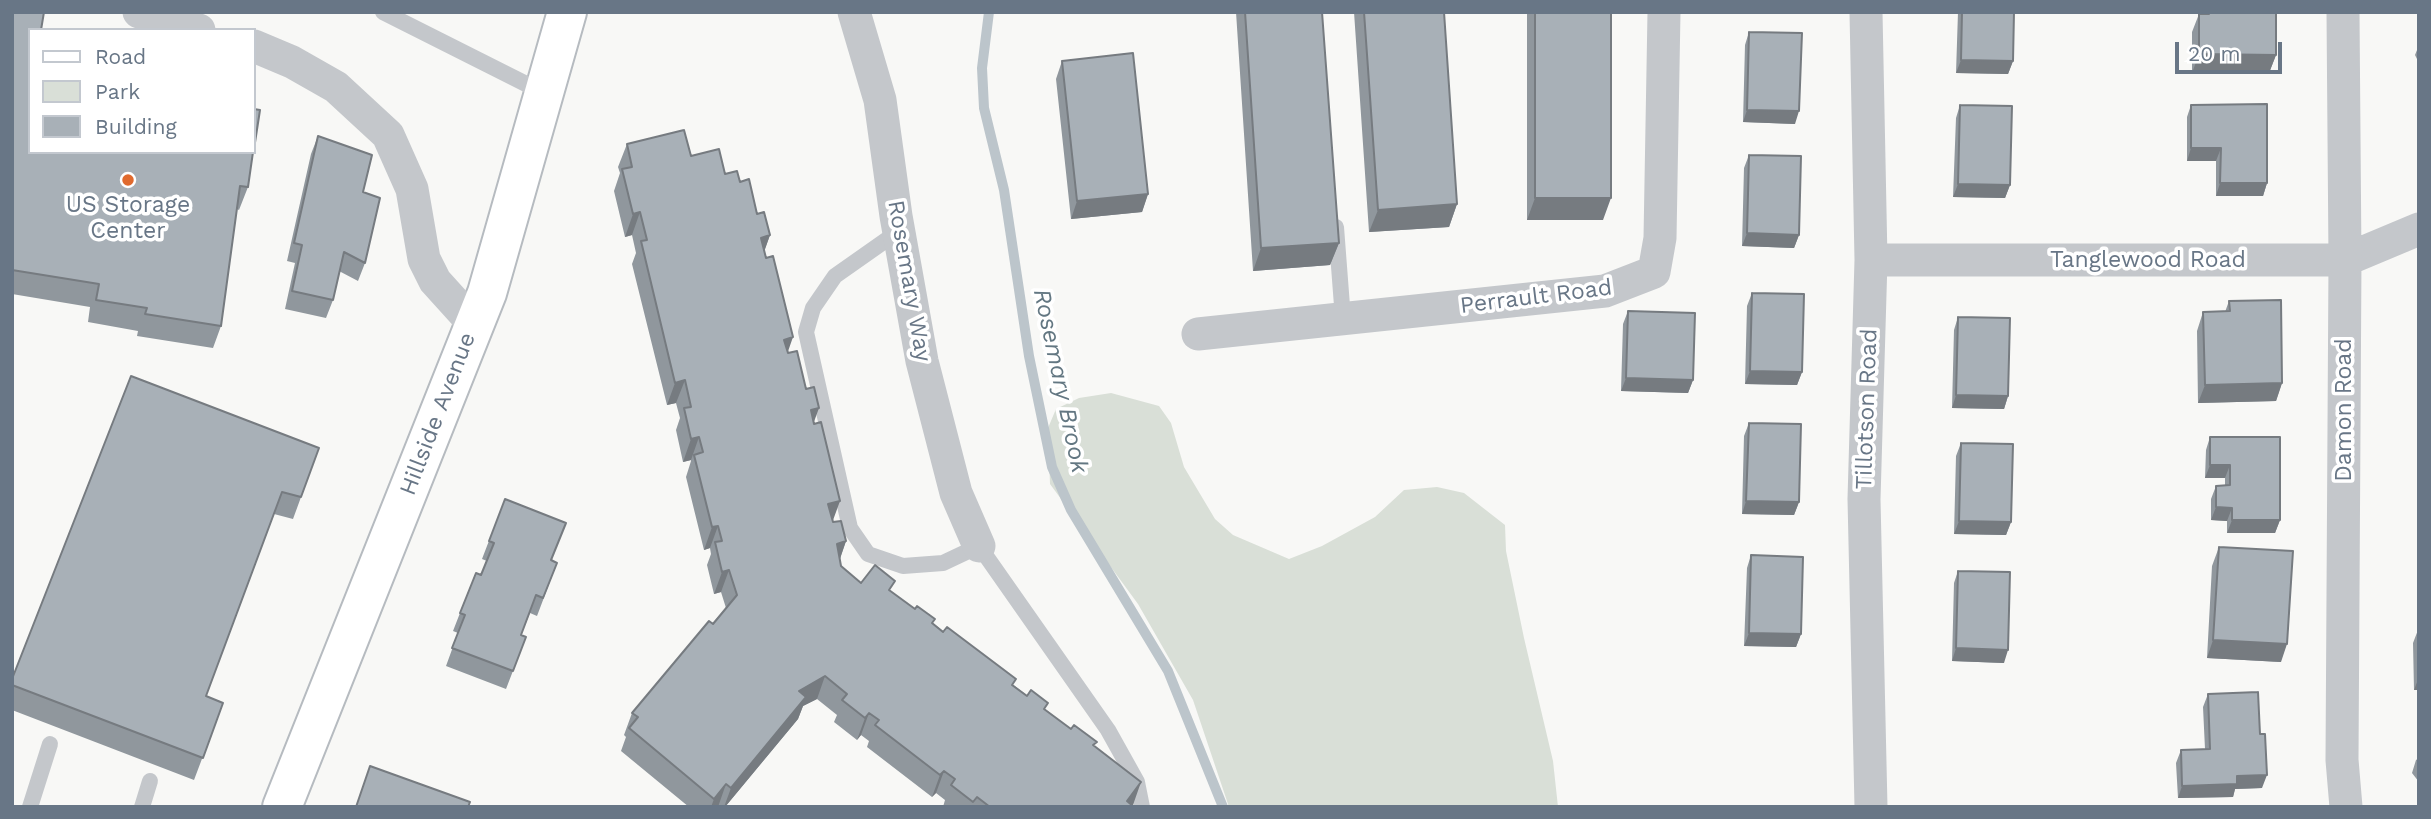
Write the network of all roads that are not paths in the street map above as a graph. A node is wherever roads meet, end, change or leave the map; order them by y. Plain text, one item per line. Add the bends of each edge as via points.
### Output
1 (139, 12) edge
2 (383, 12) edge
3 (567, 12) edge
4 (854, 12) edge
5 (1664, 12) edge
6 (1866, 12) edge
7 (2343, 12) edge
8 (192, 28) edge
9 (256, 47) edge
10 (545, 94) junction
11 (1335, 215) edge
12 (2419, 229) edge
13 (899, 231) junction
14 (1871, 260) junction
15 (2345, 260) junction
16 (1343, 319) junction
17 (473, 323) junction
18 (1198, 334) dead end
19 (979, 546) junction
20 (50, 744) dead end
21 (150, 781) dead end
22 (30, 807) edge
23 (142, 807) edge
24 (282, 807) edge
25 (1142, 807) edge
26 (1871, 807) edge
27 (2346, 807) edge

1 - 8 street
2 - 10 lane
3 - 10 street, Hillside Avenue
4 - 13 street, Rosemary Way via 880,100
5 - 16 street, Perrault Road via 1660,238 1654,272 1605,291
6 - 14 street, Tillotson Road
7 - 15 street, Damon Road
9 - 17 street via 336,87 388,135 412,189 424,259 435,281
10 - 17 street, Hillside Avenue via 487,293
11 - 16 lane
12 - 15 street, Tanglewood Road
13 - 19 street, Rosemary Way via 935,414 956,493
13 - 19 lane via 835,276 813,308 806,332 850,528 868,554 903,566 943,563
14 - 15 street, Tanglewood Road
14 - 26 street, Tillotson Road via 1864,499
15 - 27 street, Damon Road via 2342,760
16 - 18 street, Perrault Road
17 - 24 street, Hillside Avenue
19 - 25 lane via 1108,730 1137,782
20 - 22 lane
21 - 23 lane

